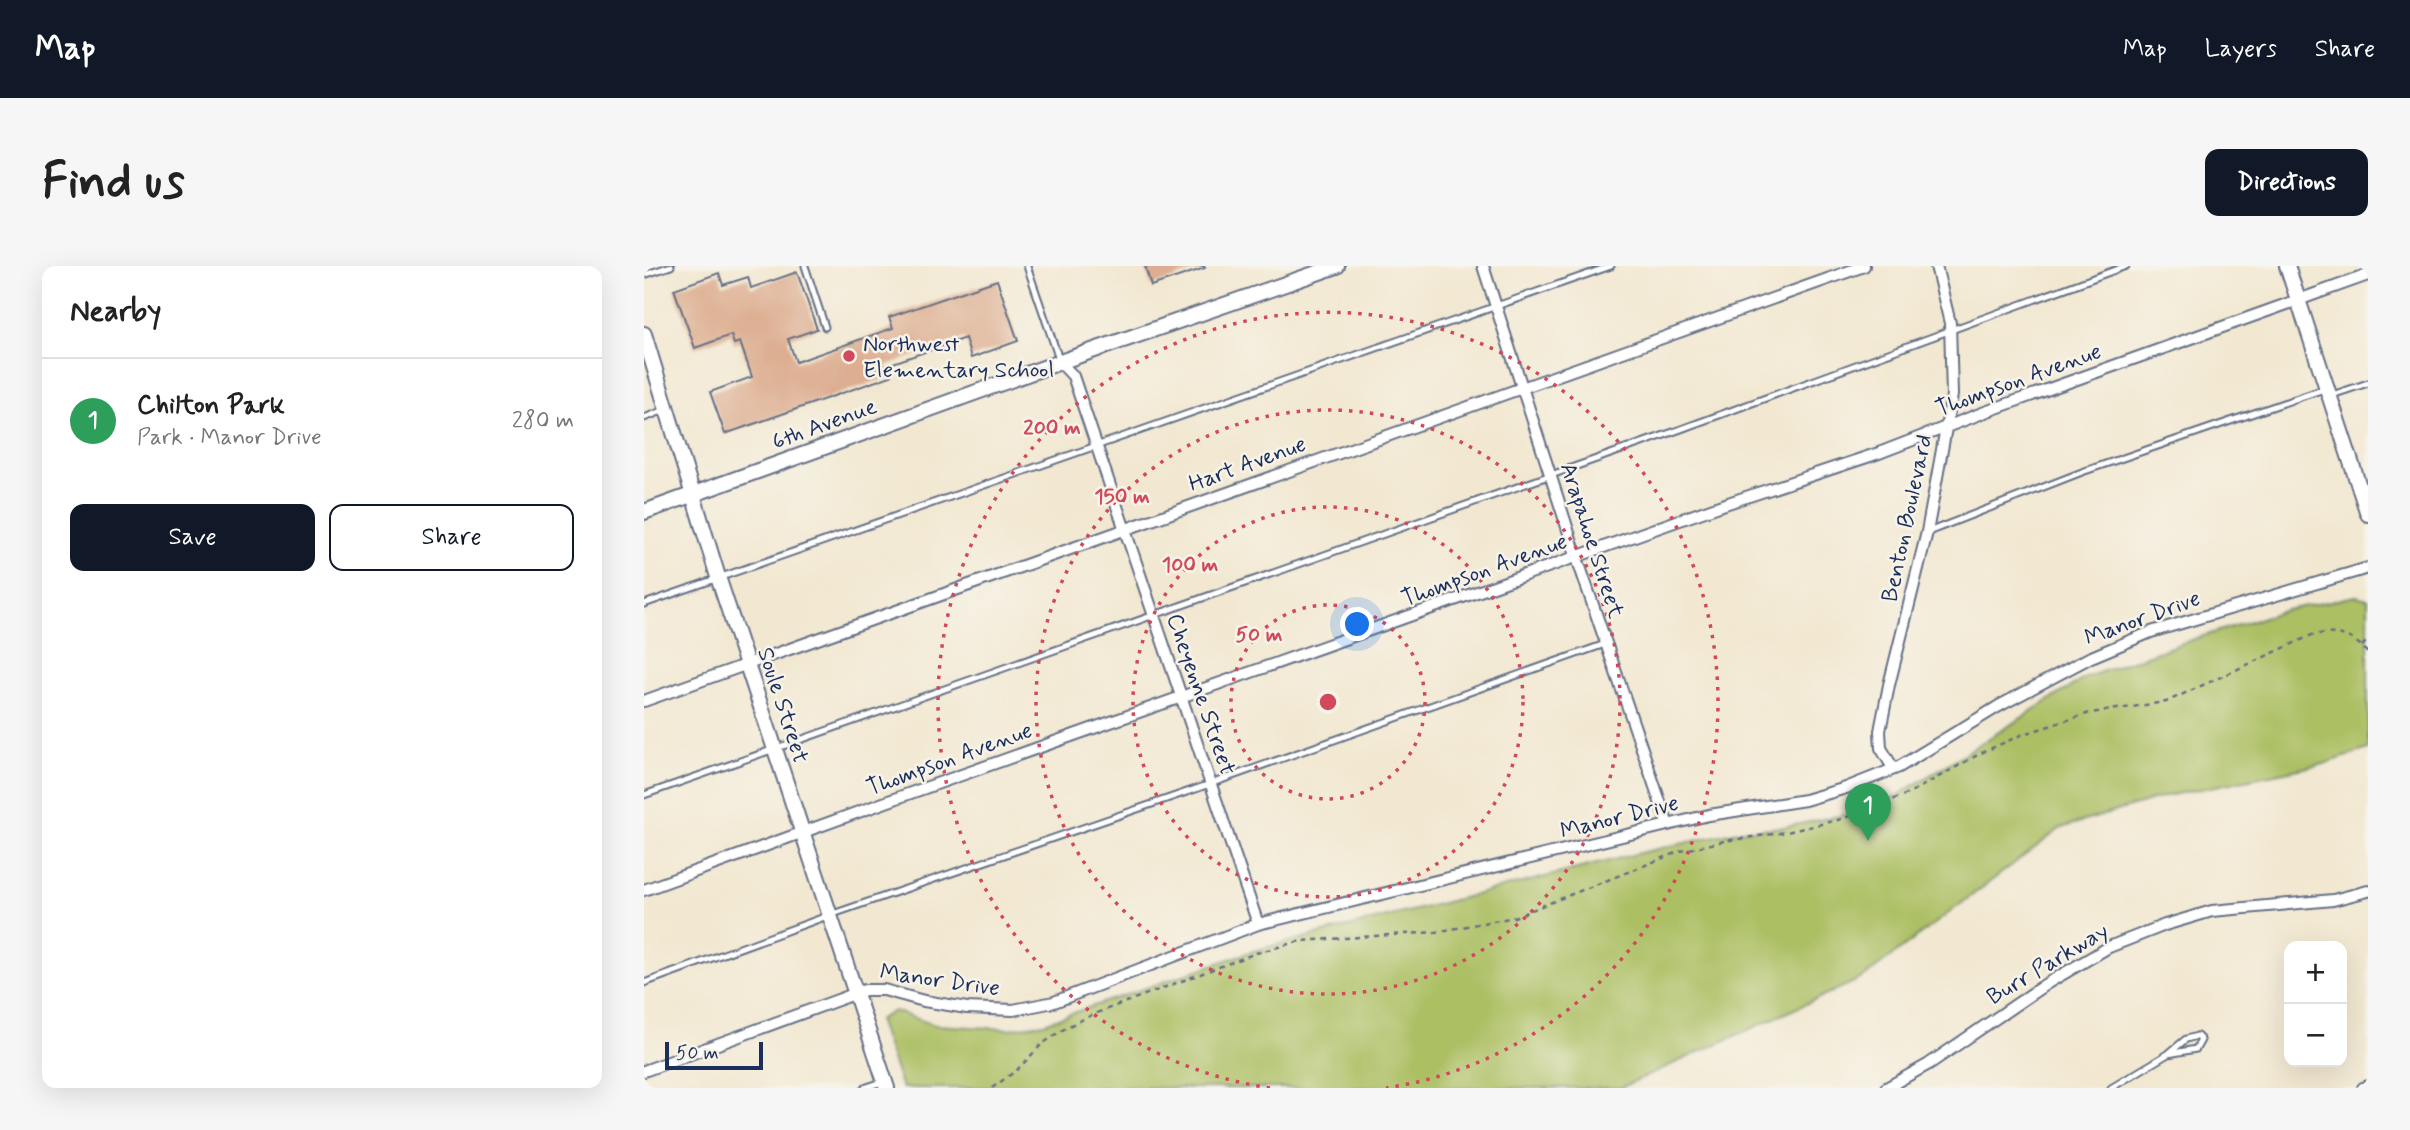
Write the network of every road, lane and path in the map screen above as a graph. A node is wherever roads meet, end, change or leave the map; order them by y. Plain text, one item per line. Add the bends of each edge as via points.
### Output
1 (671, 266) edge
2 (805, 266) edge
3 (1027, 266) edge
4 (1337, 266) edge
5 (1483, 266) edge
6 (1611, 266) edge
7 (1864, 266) edge
8 (2126, 266) edge
9 (2287, 266) edge
10 (1940, 268) edge
11 (644, 275) edge
12 (2368, 275) edge
13 (2298, 300) junction
14 (1496, 306) junction
15 (825, 327) dead end
16 (1950, 331) junction
17 (644, 334) edge
18 (1060, 362) junction
19 (2368, 383) edge
20 (1521, 387) junction
21 (2328, 392) junction
22 (665, 410) junction
23 (644, 418) edge
24 (1947, 426) junction
25 (1097, 447) junction
26 (1549, 475) junction
27 (692, 494) junction
28 (2365, 497) edge
29 (644, 512) edge
30 (2368, 514) edge
31 (1124, 529) junction
32 (1927, 532) junction
33 (1577, 558) junction
34 (2368, 568) edge
35 (718, 577) junction
36 (644, 604) edge
37 (1153, 615) junction
38 (2368, 640) edge
39 (1606, 643) junction
40 (2362, 646) junction
41 (2368, 654) edge
42 (747, 665) junction
43 (1181, 698) junction
44 (644, 701) edge
45 (774, 748) junction
46 (1893, 768) junction
47 (1210, 784) junction
48 (644, 795) edge
49 (1668, 825) junction
50 (802, 833) junction
51 (644, 890) edge
52 (2368, 891) edge
53 (830, 915) junction
54 (1258, 924) junction
55 (644, 983) edge
56 (856, 994) junction
57 (2168, 1054) junction
58 (644, 1071) edge
59 (886, 1084) edge
60 (2368, 1086) edge
61 (864, 1088) edge
62 (992, 1088) edge
63 (1886, 1088) edge
64 (2111, 1088) edge
65 (2362, 1088) edge

1 - 11 lane
2 - 15 lane
3 - 18 lane
4 - 18 street, 6th Avenue
5 - 14 street, Arapahoe Street
6 - 14 lane
7 - 20 street, Hart Avenue
8 - 16 lane
9 - 13 street
10 - 16 street, Benton Boulevard
12 - 13 street, Thompson Avenue
13 - 21 street
13 - 24 street, Thompson Avenue
14 - 20 street, Arapahoe Street
14 - 25 lane
16 - 24 street, Benton Boulevard via 1952,395
16 - 26 lane
17 - 22 street, Soule Street
18 - 25 street, Cheyenne Street via 1073,376
18 - 27 street, 6th Avenue
19 - 21 lane
20 - 26 street, Arapahoe Street
20 - 31 street, Hart Avenue
21 - 28 street
21 - 32 lane via 2082,472
22 - 23 lane
22 - 27 street, Soule Street
24 - 32 street, Benton Boulevard
24 - 33 street, Thompson Avenue
25 - 31 street, Cheyenne Street
25 - 35 lane
26 - 33 street, Arapahoe Street
26 - 37 lane
27 - 29 street, 6th Avenue
27 - 35 street, Soule Street
28 - 30 street
31 - 37 street, Cheyenne Street
31 - 42 street, Hart Avenue
32 - 46 street, Benton Boulevard via 1880,731 1881,748
33 - 39 street, Arapahoe Street
33 - 43 street, Thompson Avenue
34 - 46 street, Manor Drive via 2151,632 2089,658
35 - 36 lane
35 - 42 street, Soule Street
37 - 43 street, Cheyenne Street
37 - 45 lane
38 - 40 path
39 - 47 lane
39 - 49 street, Arapahoe Street
40 - 41 path
40 - 62 path via 2334,632 2312,635 2166,702 2090,713 2021,735 1869,810 1822,825 1681,851 1514,917 1436,932 1300,941 1256,953 1067,1027
42 - 44 street, Hart Avenue
42 - 45 street, Soule Street
43 - 47 street, Cheyenne Street
43 - 50 street, Thompson Avenue
45 - 48 lane
45 - 50 street, Soule Street
46 - 49 street, Manor Drive via 1805,800
47 - 53 lane
47 - 54 street, Cheyenne Street
49 - 54 street, Manor Drive
50 - 51 street, Thompson Avenue
50 - 53 street, Soule Street
52 - 63 street, Burr Parkway via 2333,900 2212,911 2109,947
53 - 55 lane
53 - 56 street, Soule Street
54 - 56 street, Manor Drive via 1054,1002 1013,1010 967,1008 884,990
56 - 58 street, Manor Drive
56 - 59 street, Soule Street
57 - 57 lane via 2196,1049 2201,1040 2191,1036
57 - 64 lane
59 - 61 lane
60 - 65 street

